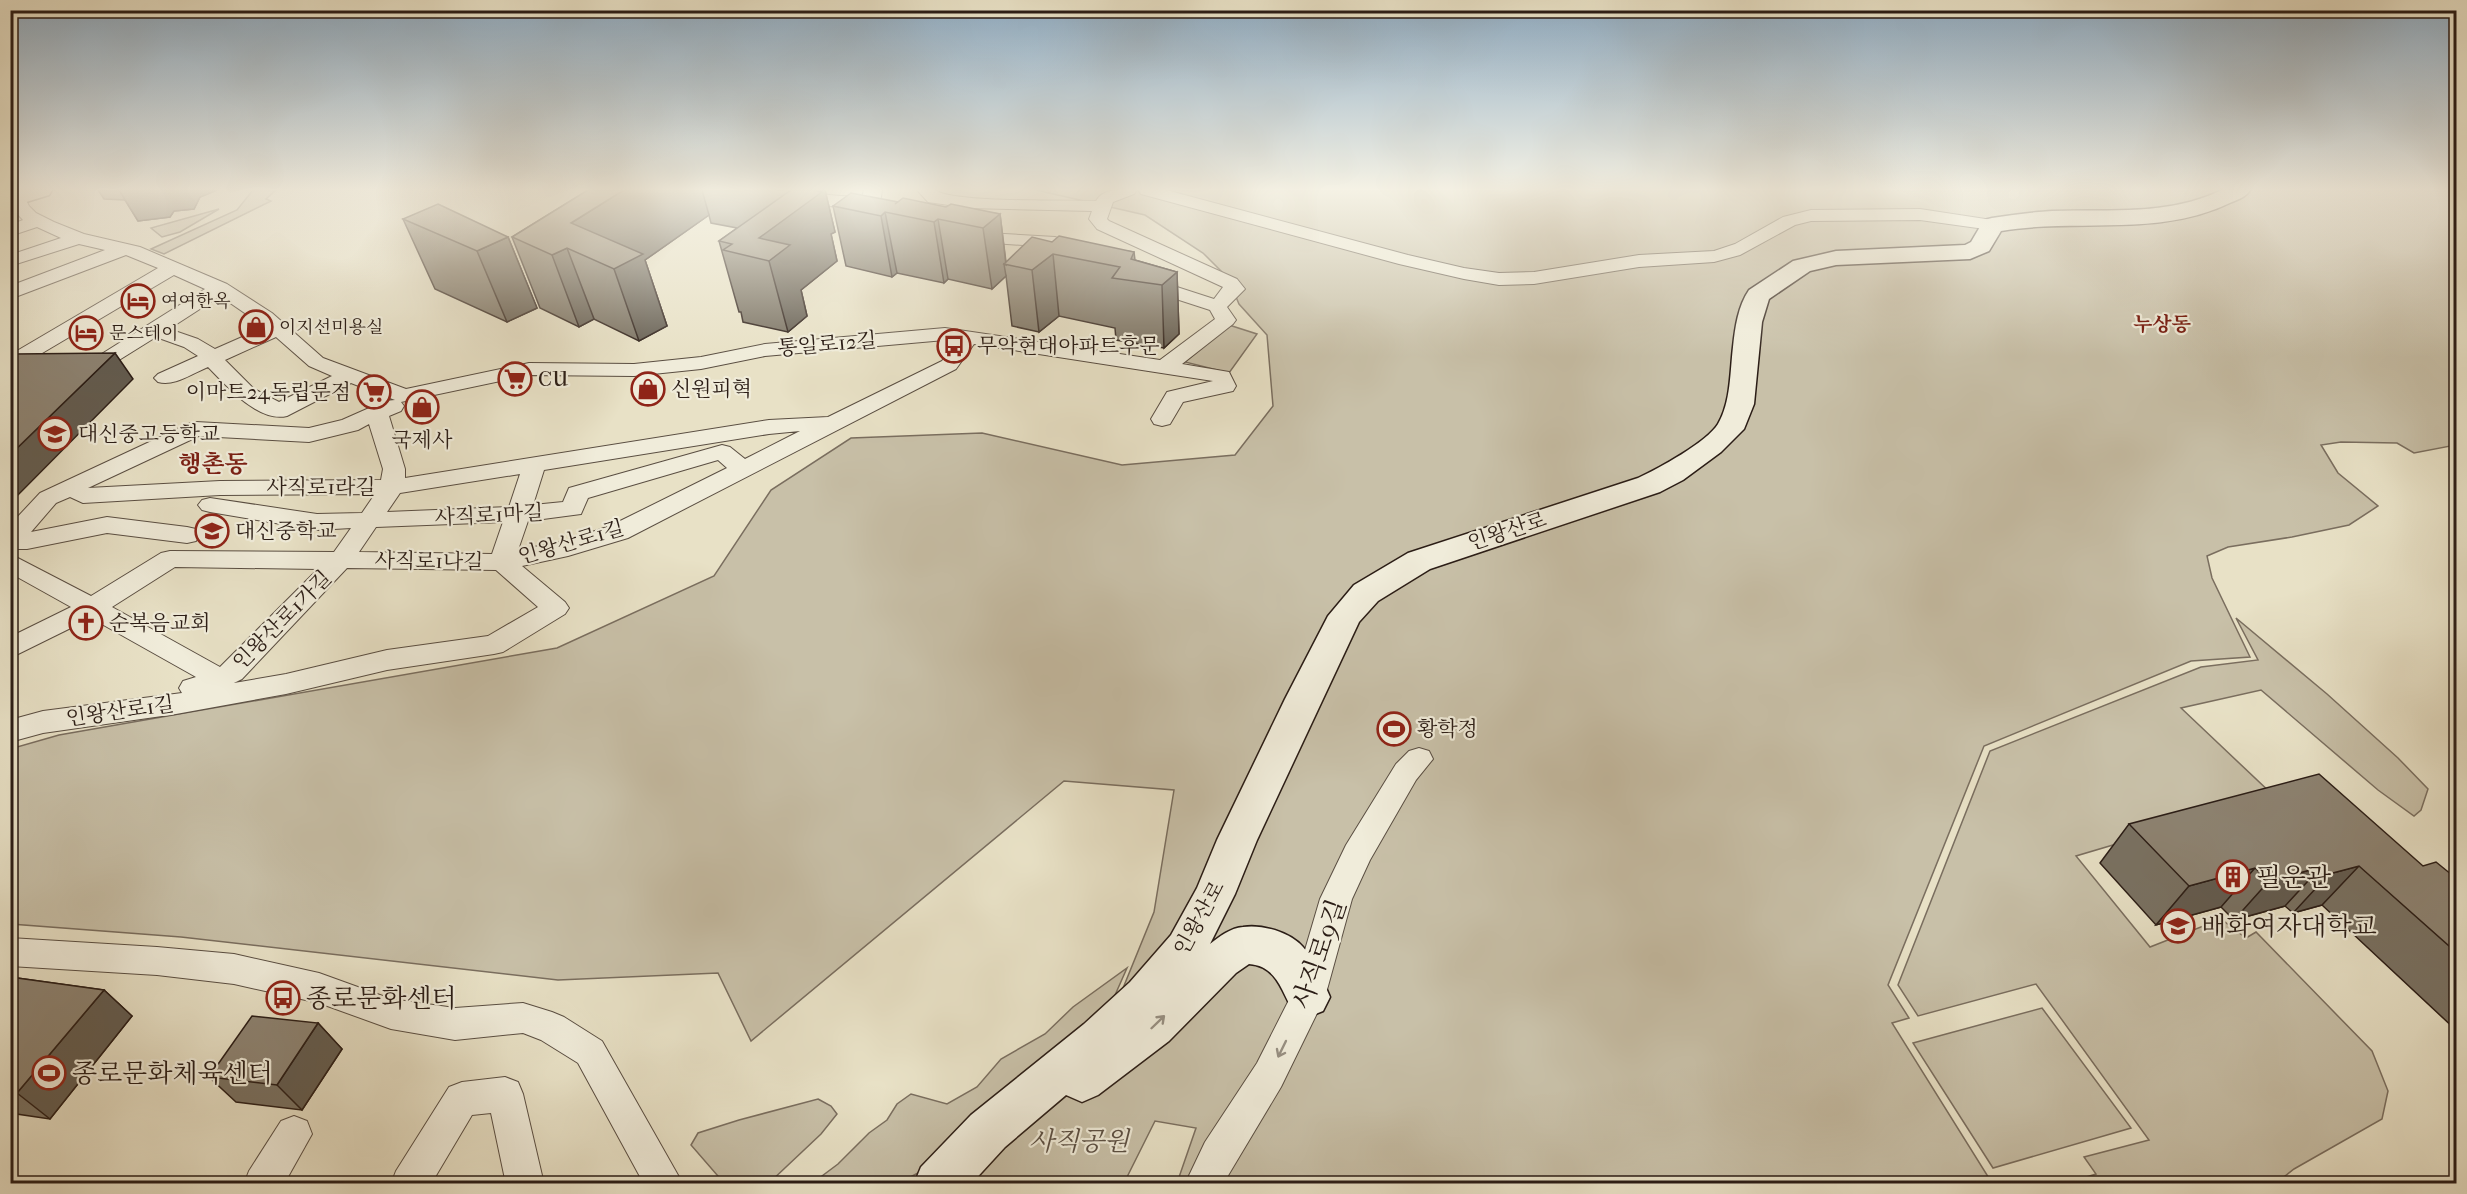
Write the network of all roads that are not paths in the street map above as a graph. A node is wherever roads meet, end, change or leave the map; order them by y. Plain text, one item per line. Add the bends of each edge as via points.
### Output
1 (55, 246) edge
2 (110, 246) edge
3 (1063, 246) edge
4 (1146, 246) edge
5 (1353, 246) edge
6 (1745, 246) edge
7 (1981, 246) edge
8 (124, 249) junction
9 (10, 261) edge
10 (1100, 262) edge
11 (172, 268) junction
12 (1128, 275) edge
13 (220, 288) junction
14 (10, 293) edge
15 (1217, 306) junction
16 (278, 329) junction
17 (154, 330) junction
18 (967, 336) junction
19 (211, 358) junction
20 (10, 364) edge
21 (1166, 366) junction
22 (10, 372) edge
23 (32, 372) edge
24 (63, 373) edge
25 (351, 375) junction
26 (165, 378) dead end
27 (430, 390) junction
28 (377, 413) junction
29 (1162, 419) dead end
30 (835, 422) junction
31 (587, 454) junction
32 (535, 463) junction
33 (744, 470) junction
34 (73, 487) junction
35 (392, 487) junction
36 (229, 488) junction
37 (577, 493) junction
38 (210, 505) junction
39 (519, 514) junction
40 (366, 522) junction
41 (187, 535) junction
42 (11, 547) edge
43 (170, 559) junction
44 (341, 560) junction
45 (502, 562) junction
46 (92, 607) junction
47 (10, 649) edge
48 (214, 690) junction
49 (10, 719) edge
50 (10, 731) edge
51 (1419, 759) dead end
52 (10, 952) edge
53 (1308, 997) junction
54 (294, 1134) dead end
55 (262, 1184) edge
56 (409, 1184) edge
57 (525, 1184) edge
58 (665, 1184) edge
59 (938, 1184) edge
60 (944, 1184) edge
61 (1203, 1184) edge

1 - 9 street
2 - 8 street, 통일로12길
3 - 10 street
4 - 15 street via 1230,282 1235,289
5 - 6 street via 1465,274 1501,279 1723,254
7 - 59 street, 인왕산로 via 1951,255 1836,258 1802,266 1758,296 1749,322 1740,404 1730,429 1711,446 1672,474 1648,485 1419,561 1366,593 1345,616 1302,699 1215,894 1186,948 1145,996 1100,1039 988,1131
8 - 11 street, 통일로12길
8 - 14 street
11 - 13 street, 통일로12길
11 - 20 street
12 - 15 street
13 - 16 street, 통일로12길
13 - 17 street
15 - 21 street via 1226,320
16 - 19 street
16 - 25 street, 통일로12길 via 316,362
17 - 19 street via 191,343
17 - 24 street via 84,373
18 - 21 street, 통일로12길
18 - 27 street, 통일로12길 via 945,334 765,350 701,363 634,370 529,369
18 - 30 street, 인왕산로1길 via 949,365
19 - 25 street via 246,394 279,411
19 - 26 street
21 - 29 street, 통일로12길 via 1222,376 1225,386 1175,397
22 - 23 street
25 - 27 street, 통일로12길 via 404,396
27 - 28 street
28 - 34 street via 350,425 309,435 196,429
28 - 35 street via 394,469
30 - 31 street, 사직로1라길 via 769,427
30 - 33 street, 인왕산로1길
31 - 32 street, 사직로1라길
31 - 37 street
32 - 35 street, 사직로1라길
32 - 39 street
33 - 37 street, 사직로1마길 via 722,452
33 - 45 street, 인왕산로1길 via 619,532
34 - 36 street, 사직로1라길 via 83,496
34 - 42 street via 48,498
35 - 36 street, 사직로1라길
35 - 40 street, 사직로1라길
36 - 38 street
37 - 39 street, 사직로1마길 via 573,509
38 - 40 street, 사직로1마길 via 317,522
38 - 41 street
39 - 40 street, 사직로1마길
39 - 45 street, 사직로1나길
40 - 44 street, 사직로1나길
41 - 42 street via 107,525
41 - 43 street
42 - 46 street
43 - 44 street, 사직로1나길
43 - 46 street
44 - 45 street, 사직로1나길
44 - 48 street, 인왕산로1가길
45 - 48 street, 인왕산로1길 via 556,608 494,645 387,660 286,684
46 - 47 street
46 - 48 street via 209,672
48 - 49 street, 인왕산로1가길 via 148,701 33,710
48 - 50 street, 인왕산로1길
51 - 53 street, 사직로9길 via 1406,772 1335,899
52 - 58 street via 234,969 319,988 391,1014 455,1024 523,1018 552,1028 590,1052
60 -> 53 street via 1154,1027 1221,960 1242,945 1270,947 1288,960
53 -> 61 street, 사직로9길 via 1269,1075
54 - 55 street
56 - 57 street via 462,1099 505,1094

